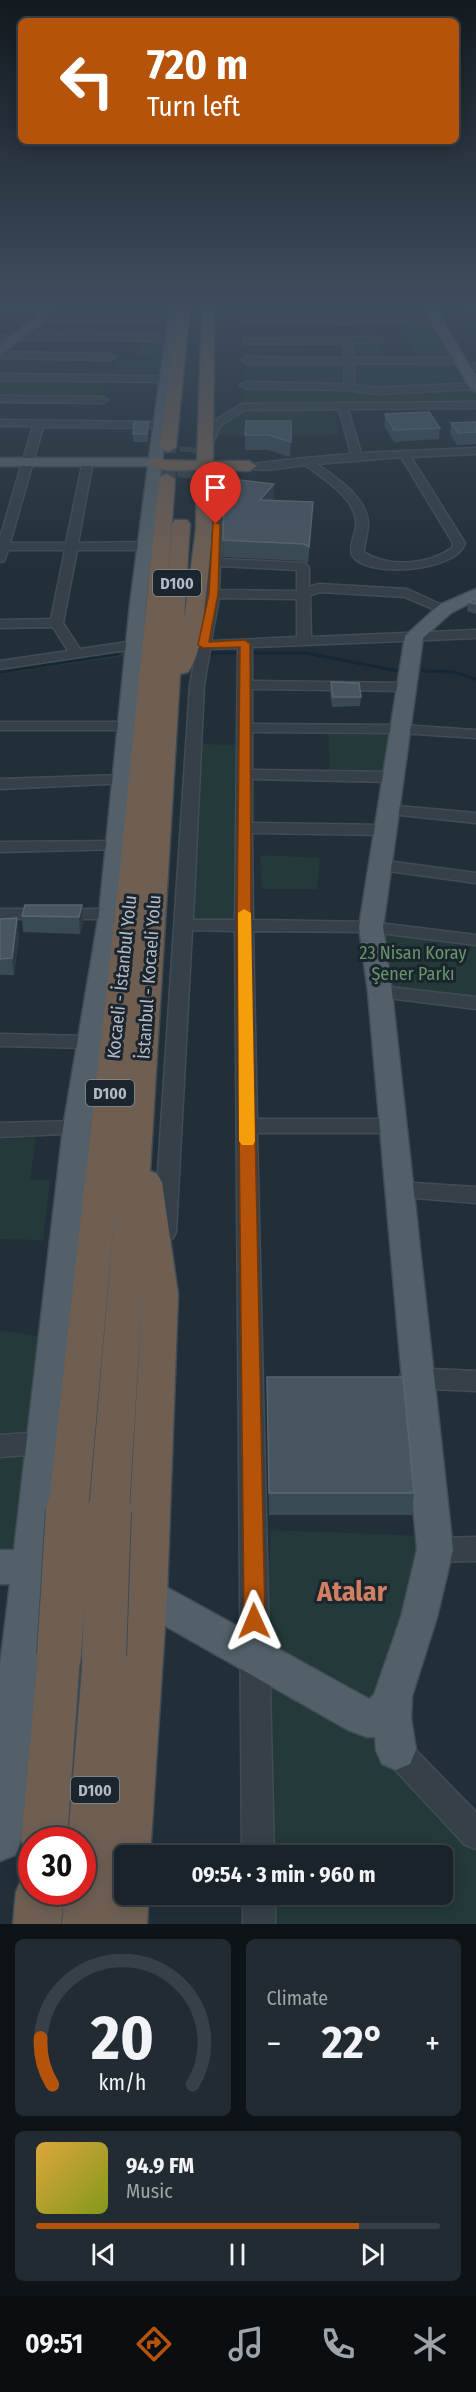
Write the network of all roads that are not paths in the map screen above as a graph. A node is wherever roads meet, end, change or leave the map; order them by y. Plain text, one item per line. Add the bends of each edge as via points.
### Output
1 (104, 394) edge
2 (163, 394) edge
3 (167, 394) edge
4 (191, 394) edge
5 (206, 394) edge
6 (244, 394) edge
7 (378, 394) edge
8 (0, 399) edge
9 (476, 405) edge
10 (380, 406) junction
11 (242, 407) junction
12 (343, 407) junction
13 (190, 411) dead end
14 (100, 412) junction
15 (0, 423) edge
16 (39, 424) junction
17 (159, 425) junction
18 (160, 451) junction
19 (476, 451) edge
20 (404, 454) junction
21 (357, 456) junction
22 (88, 461) junction
23 (0, 462) edge
24 (27, 462) junction
25 (307, 462) junction
26 (216, 467) junction
27 (168, 479) junction
28 (6, 518) edge
29 (145, 546) junction
30 (71, 547) junction
31 (1, 552) edge
32 (214, 562) junction
33 (303, 593) junction
34 (213, 594) junction
35 (476, 594) edge
36 (445, 609) junction
37 (57, 622) junction
38 (0, 624) edge
39 (476, 634) edge
40 (414, 636) junction
41 (304, 642) junction
42 (245, 644) junction
43 (203, 645) junction
44 (77, 654) junction
45 (0, 665) edge
46 (147, 665) junction
47 (0, 674) edge
48 (246, 685) junction
49 (406, 687) junction
50 (0, 726) edge
51 (128, 726) junction
52 (246, 728) junction
53 (401, 729) junction
54 (476, 734) edge
55 (245, 774) junction
56 (391, 777) junction
57 (122, 780) junction
58 (0, 784) edge
59 (476, 818) edge
60 (386, 820) junction
61 (245, 828) junction
62 (118, 846) junction
63 (0, 847) edge
64 (380, 865) junction
65 (476, 878) edge
66 (0, 914) edge
67 (111, 914) junction
68 (184, 925) junction
69 (244, 925) junction
70 (370, 927) junction
71 (476, 940) edge
72 (380, 992) junction
73 (476, 1003) edge
74 (0, 1040) edge
75 (91, 1042) junction
76 (138, 1121) junction
77 (247, 1126) junction
78 (393, 1126) junction
79 (77, 1128) junction
80 (0, 1130) edge
81 (399, 1190) junction
82 (476, 1195) edge
83 (161, 1294) junction
84 (405, 1378) junction
85 (476, 1381) edge
86 (42, 1443) junction
87 (0, 1446) edge
88 (476, 1549) edge
89 (435, 1550) junction
90 (14, 1567) edge
91 (146, 1595) junction
92 (255, 1657) junction
93 (376, 1720) junction
94 (45, 1827) edge
95 (476, 1834) edge
96 (0, 1840) edge
97 (129, 1845) edge
98 (258, 1845) edge
99 (39, 1905) edge
100 (124, 1905) edge
101 (259, 1905) edge
102 (37, 1924) edge
103 (86, 1924) edge
104 (123, 1924) edge
105 (259, 1924) edge

1 - 14 street
2 - 17 main road
3 - 18 highway
4 - 13 highway
5 - 26 highway
6 - 11 street
7 - 10 street
8 - 14 street
9 - 10 street
10 - 12 street
11 - 12 street
11 - 26 street via 216,424
12 - 21 street
14 - 16 street
14 - 17 street
15 - 16 street
16 - 24 street
17 - 18 main road
18 - 22 main road
18 - 26 highway via 164,465
18 - 27 main road
19 - 20 street
20 - 21 street
20 - 25 street via 459,543 457,550 441,560 398,565 363,559 357,548 362,523 359,512 342,490
21 - 25 street
22 - 24 main road
22 - 30 street
23 - 24 main road
24 - 28 street
25 - 26 street
26 - 27 highway via 162,474
26 - 32 street
26 - 46 highway via 186,659
27 - 29 main road
27 - 46 highway, İstanbul - Kocaeli Yolu / D100
28 - 31 street
29 - 30 street
29 - 46 main road via 138,604
30 - 31 street
30 - 37 street
32 - 33 street via 303,567
32 - 34 street
33 - 34 street
33 - 36 street via 319,588 407,593
33 - 41 street
34 - 43 street
35 - 36 main road
36 - 40 main road
37 - 38 street
37 - 44 street
39 - 40 street
40 - 41 street
40 - 49 main road
41 - 42 street
42 - 43 street
42 - 48 street
43 - 68 street via 197,686
44 - 45 street
44 - 46 street
46 - 47 street
46 - 51 main road
46 - 76 highway, İstanbul - Kocaeli Yolu / D100
46 - 94 highway, Kocaeli - İstanbul Yolu / D100, bridge via 132,878 68,1511
48 - 49 street
48 - 52 street
49 - 53 main road
50 - 51 street
51 - 57 main road
52 - 53 street
52 - 55 street
53 - 54 street
53 - 56 main road
55 - 56 street
55 - 61 street
56 - 60 main road
57 - 58 street
57 - 62 main road
59 - 60 street
60 - 61 street
60 - 64 main road
61 - 69 street
62 - 63 street
62 - 67 main road
64 - 65 street
64 - 70 main road
66 - 67 street
67 - 75 main road
68 - 69 street
68 - 83 street
69 - 70 street
69 - 77 street
70 - 71 street
70 - 72 main road
72 - 73 street
72 - 78 main road
74 - 75 street
75 - 79 main road
76 - 83 highway
76 - 103 highway, İstanbul - Kocaeli Yolu / D100, bridge via 109,1511 104,1656
77 - 78 street
77 - 92 street via 263,1378
78 - 81 main road
79 - 80 street
79 - 86 main road
81 - 82 street
81 - 84 main road
83 - 91 highway
84 - 85 street
84 - 89 main road
86 - 87 street
86 - 90 main road
88 - 89 street
89 - 93 main road via 419,1617
90 - 91 main road
90 - 96 main road
91 - 92 main road
91 - 97 highway
92 - 93 main road
92 - 98 street
93 - 95 street
99 - 102 highway
100 - 104 highway
101 - 105 street

